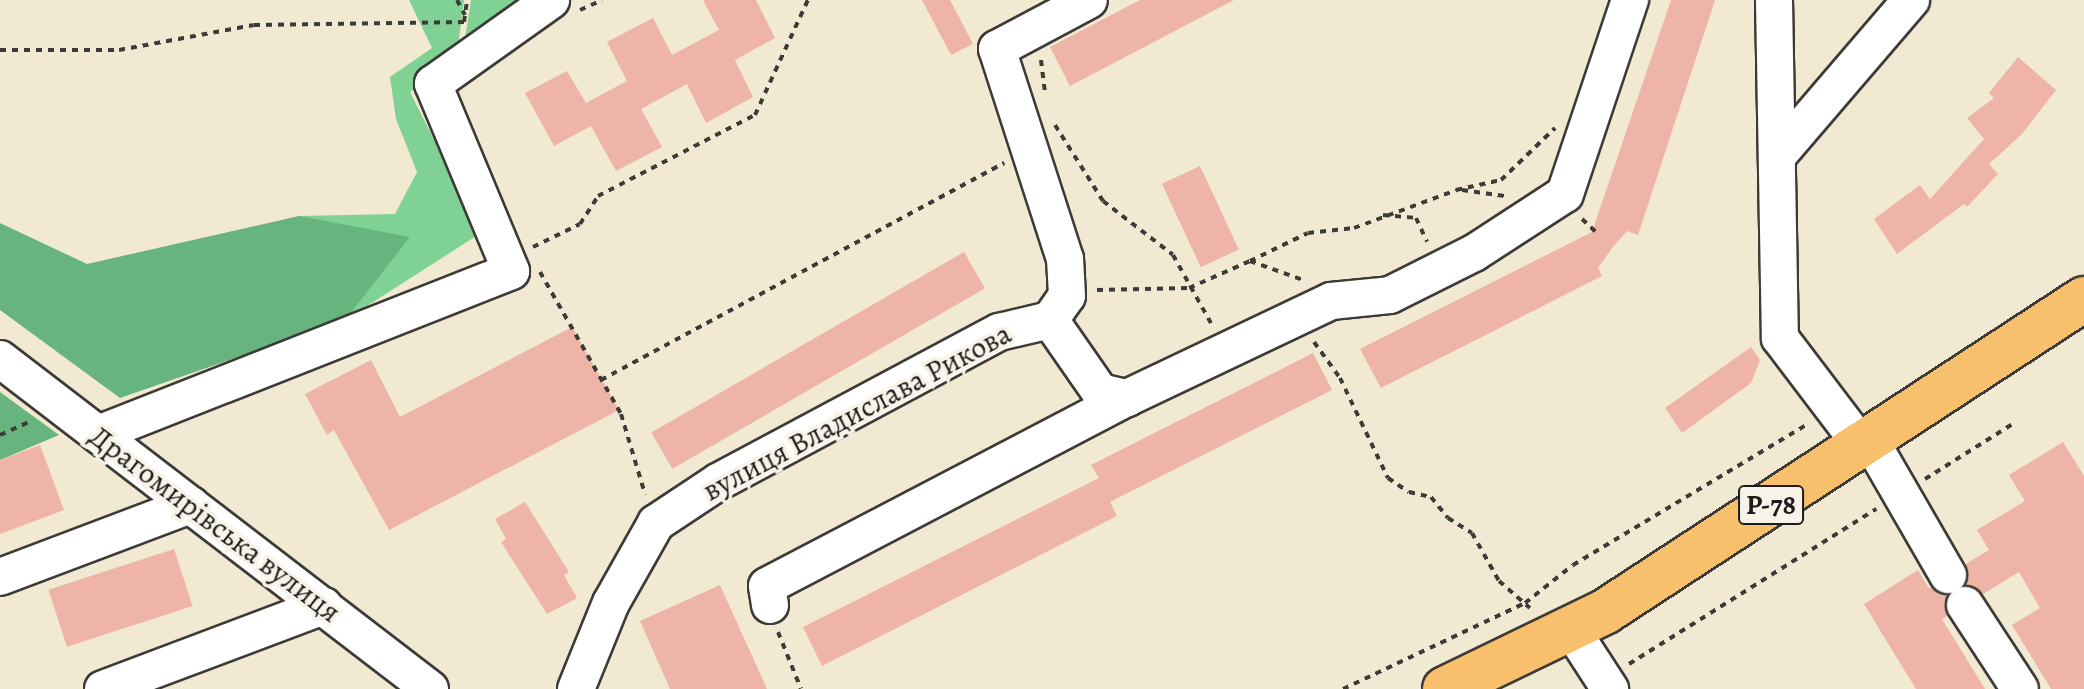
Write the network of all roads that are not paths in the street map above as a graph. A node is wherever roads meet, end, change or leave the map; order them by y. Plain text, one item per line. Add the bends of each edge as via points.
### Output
1 (1089, 0) edge
2 (1630, 0) edge
3 (1774, 0) edge
4 (1911, 0) edge
5 (562, 7) edge
6 (1779, 154) junction
7 (2084, 299) edge
8 (1050, 320) junction
9 (0, 359) edge
10 (1079, 369) junction
11 (1127, 398) junction
12 (1078, 425) junction
13 (98, 434) junction
14 (1866, 443) junction
15 (191, 505) junction
16 (0, 577) edge
17 (770, 605) dead end
18 (324, 606) junction
19 (1571, 629) junction
20 (1607, 684) edge
21 (103, 689) edge
22 (430, 689) edge
23 (576, 689) edge
24 (1445, 689) edge
25 (2020, 689) edge

1 - 8 street, вулиця Владислава Рикова via 997,49 1065,259 1067,296
2 - 11 street via 1565,194 1527,223 1390,295 1331,301
3 - 6 street
4 - 6 street
5 - 13 street via 498,38 433,84 519,249 511,271
6 - 14 street via 1780,338
7 - 14 highway, Р-78
8 - 10 street
8 - 23 street, вулиця Владислава Рикова via 999,332 718,482 656,523 611,603
9 - 13 street, Драгомирівська вулиця
10 - 11 street via 1100,392
10 - 12 street via 1086,399
11 - 12 street
12 - 17 street via 767,586
13 - 15 street, Драгомирівська вулиця
14 - 19 highway, Р-78
14 - 25 street
15 - 16 street
15 - 18 street, Драгомирівська вулиця
18 - 21 street
18 - 22 street, Драгомирівська вулиця
19 - 20 street
19 - 24 highway, Р-78

